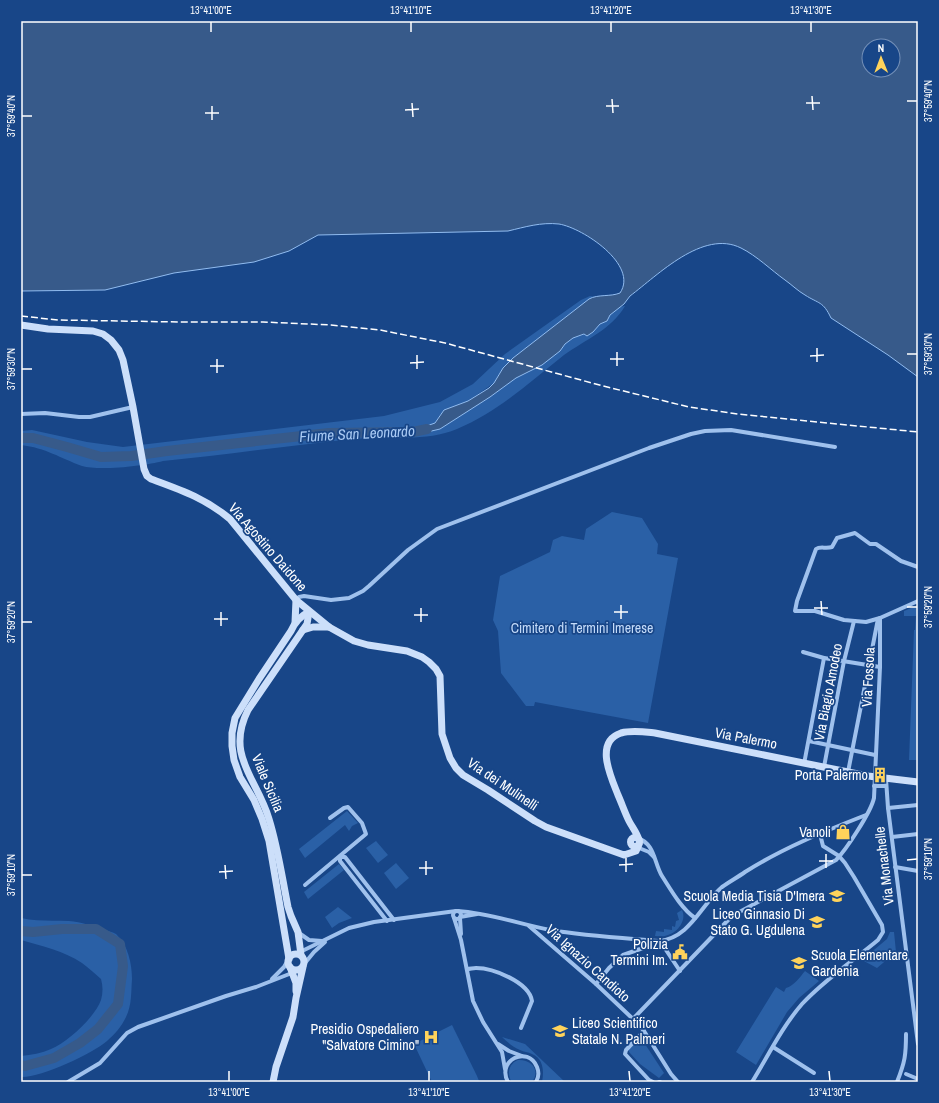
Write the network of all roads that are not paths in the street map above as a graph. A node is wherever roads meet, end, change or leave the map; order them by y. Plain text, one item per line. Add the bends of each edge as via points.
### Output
1 (21, 325) edge
2 (133, 407) junction
3 (21, 414) edge
4 (835, 447) dead end
5 (918, 567) edge
6 (296, 600) junction
7 (918, 601) edge
8 (309, 612) junction
9 (879, 619) junction
10 (854, 621) junction
11 (295, 623) junction
12 (329, 627) junction
13 (303, 630) junction
14 (803, 652) dead end
15 (824, 658) junction
16 (844, 662) junction
17 (868, 666) junction
18 (880, 667) junction
19 (809, 741) junction
20 (828, 745) junction
21 (852, 750) junction
22 (875, 755) junction
23 (804, 764) junction
24 (824, 768) junction
25 (848, 772) junction
26 (874, 777) junction
27 (918, 782) edge
28 (886, 783) junction
29 (874, 786) junction
30 (918, 805) edge
31 (888, 808) junction
32 (867, 814) junction
33 (330, 818) dead end
34 (853, 820) junction
35 (858, 828) junction
36 (825, 831) junction
37 (918, 834) edge
38 (892, 837) junction
39 (636, 842) junction
40 (839, 856) junction
41 (340, 857) junction
42 (656, 859) junction
43 (895, 867) junction
44 (918, 871) edge
45 (305, 885) dead end
46 (457, 911) junction
47 (479, 914) junction
48 (431, 915) junction
49 (453, 918) junction
50 (460, 918) junction
51 (695, 918) junction
52 (394, 920) junction
53 (387, 921) junction
54 (527, 924) junction
55 (549, 930) junction
56 (298, 932) junction
57 (330, 938) junction
58 (545, 939) junction
59 (461, 940) junction
60 (325, 941) junction
61 (649, 941) junction
62 (663, 941) junction
63 (299, 954) junction
64 (295, 966) junction
65 (467, 969) junction
66 (680, 970) junction
67 (268, 982) junction
68 (596, 984) junction
69 (296, 998) junction
70 (633, 1019) junction
71 (521, 1028) dead end
72 (644, 1031) junction
73 (906, 1034) dead end
74 (496, 1043) junction
75 (918, 1044) edge
76 (773, 1048) junction
77 (523, 1056) junction
78 (506, 1069) junction
79 (814, 1073) dead end
80 (906, 1074) dead end
81 (918, 1079) edge
82 (68, 1082) edge
83 (273, 1082) edge
84 (508, 1082) edge
85 (536, 1082) edge
86 (653, 1082) edge
87 (678, 1082) edge
88 (752, 1082) edge
89 (897, 1082) edge

1 - 2 main road via 103,334 119,350
2 - 3 street via 90,417 45,413
2 - 6 main road, Via Agostino Daidone via 147,476 217,508 230,519
4 - 6 street via 731,430 691,434 437,529 419,541 356,595 331,600 304,596
5 - 10 street via 901,560 876,544 870,544 858,534 852,533 837,538 832,547 816,550 795,611 815,611
6 - 8 main road, Via Agostino Daidone
6 - 11 main road
7 - 9 street
8 - 11 main road
8 - 12 main road, Via dei Mulinelli
8 - 13 main road, Viale Sicilia
9 - 10 street
9 - 17 street
9 - 18 street, Via Fossola
10 - 16 street, Via Biagio Amodeo
11 - 64 main road, Viale Sicilia via 239,712 232,733 234,760 240,777 254,800 269,841
12 - 13 main road
12 - 39 main road, Via dei Mulinelli via 354,641 407,651 422,657 436,669 440,676 442,734 450,758 463,775 540,824 608,849 623,850
13 - 56 main road, Viale Sicilia via 248,710 240,734 242,758 268,814 288,907
14 - 15 street
15 - 16 street
15 - 19 street
16 - 17 street
16 - 20 street, Via Biagio Amodeo
17 - 18 street
17 - 21 street
18 - 22 street, Via Fossola
19 - 20 street
19 - 23 street
20 - 21 street
20 - 24 street, Via Biagio Amodeo
21 - 22 street
21 - 25 street
22 - 26 street, Via Fossola
23 - 24 main road, Via Palermo
23 - 39 main road, Via Palermo via 655,733 624,732 614,737 607,747 606,754 610,774
24 - 25 main road, Via Palermo
25 - 26 main road, Via Palermo
26 - 28 main road, Via Palermo
26 - 29 street, Via Fossola
27 - 28 main road, Via Palermo
28 - 29 street
28 - 31 street, Via Monachelle
29 - 32 street, Via Fossola via 873,804
30 - 31 street
31 - 38 street, Via Monachelle
32 - 34 street
32 - 35 street, Via Fossola
33 - 41 street via 348,807 362,823 366,832
34 - 35 street via 858,822
34 - 36 street
35 - 40 street, Via Fossola
36 - 40 street via 822,838 823,846
36 - 51 street via 770,856 724,886
37 - 38 street
38 - 43 street, Via Monachelle
39 - 42 street
39 - 42 street via 648,844
40 - 66 street, Via Fossola via 826,866 732,916
40 - 76 street via 882,925 882,932 878,940 803,1003
41 - 45 street
41 - 52 street via 345,857
41 - 53 street via 340,861
42 - 51 street via 661,874 687,913
43 - 44 street
43 - 75 street, Via Monachelle
46 - 47 street
46 - 48 street
46 - 49 street via 453,913
46 - 50 street
47 - 50 street
47 - 54 street
48 - 49 street
48 - 52 street
49 - 50 street
49 - 59 street
50 - 59 street
51 - 62 street via 682,932 672,939
52 - 53 street
53 - 57 street via 349,928
54 - 55 street
54 - 58 street, Via Ignazio Candioto
55 - 58 street via 543,933
55 - 61 street
56 - 60 street via 309,940
56 - 63 main road, Viale Sicilia
57 - 60 street
57 - 64 street
58 - 68 street, Via Ignazio Candioto
59 - 65 street
60 - 63 street
61 - 62 street
61 - 68 street via 646,947 623,955
62 - 66 street via 664,947
63 - 64 main road via 304,959
63 - 64 main road via 292,955
64 - 67 street
64 - 67 street via 278,973
64 - 69 main road
64 - 69 main road via 300,984
65 - 71 street via 476,968 505,975 529,993 532,1001
65 - 74 street via 473,1001 482,1022
66 - 70 street, Via Fossola
67 - 82 street via 138,1027 127,1033 100,1063
68 - 70 street, Via Ignazio Candioto
69 - 83 main road via 291,1025
70 - 72 street, Via Ignazio Candioto
72 - 86 street via 625,1054
72 - 87 street, Via Ignazio Candioto
73 - 89 street via 905,1063
74 - 77 street
74 - 78 street via 502,1052
76 - 79 street
76 - 88 street
77 - 78 street via 510,1061
77 - 85 street via 536,1064 539,1074
78 - 84 street
80 - 81 street

